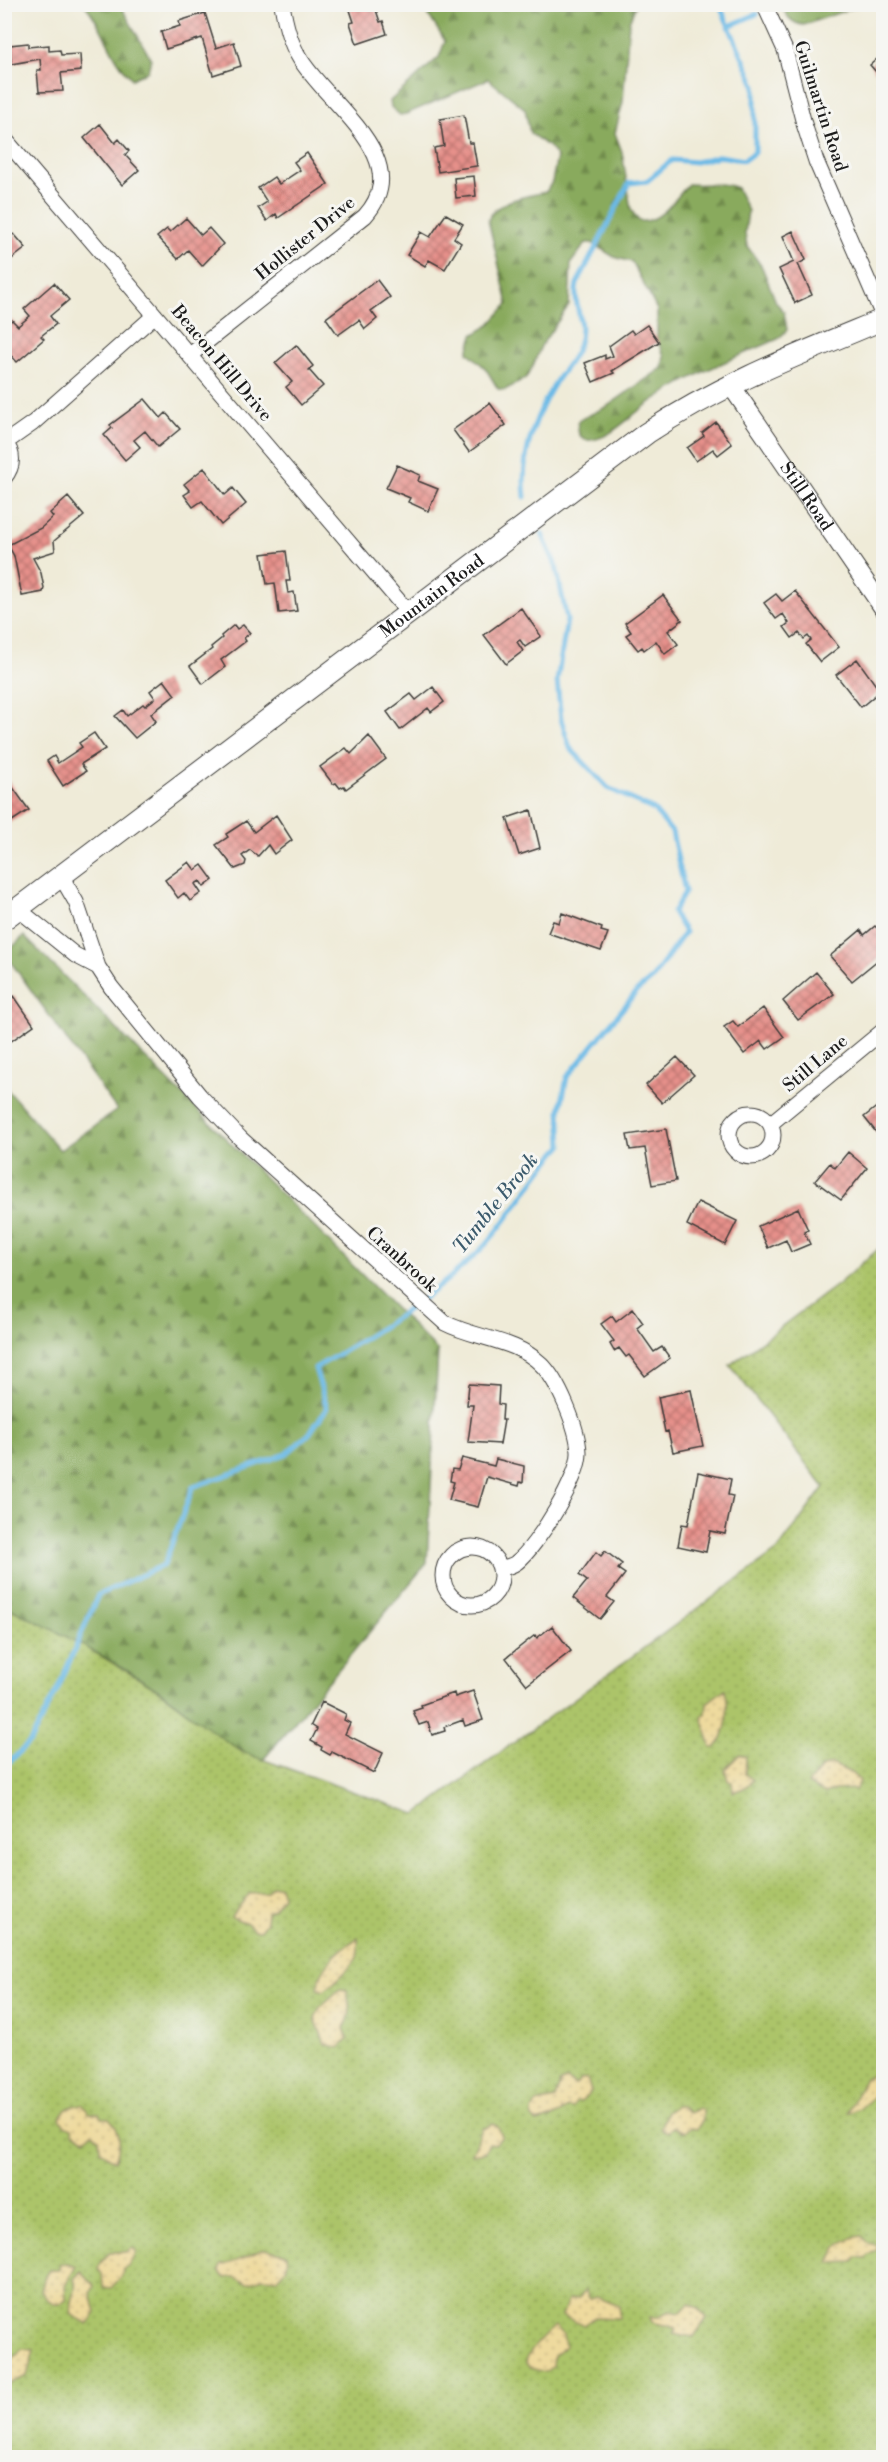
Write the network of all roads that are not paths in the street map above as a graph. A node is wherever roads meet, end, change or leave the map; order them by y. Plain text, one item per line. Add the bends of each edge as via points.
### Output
1 (282, 4) edge
2 (764, 4) edge
3 (4, 138) edge
4 (155, 315) junction
5 (884, 318) edge
6 (190, 355) junction
7 (730, 384) junction
8 (5, 442) edge
9 (4, 478) edge
10 (884, 609) edge
11 (409, 613) junction
12 (61, 876) junction
13 (11, 914) edge
14 (98, 967) junction
15 (884, 1030) edge
16 (770, 1124) dead end
17 (500, 1569) dead end

1 - 6 street, Hollister Drive via 288,34 299,59 375,153 379,195 365,216
2 - 5 street, Guilmartin Road via 785,50 816,161
3 - 4 street, Beacon Hill Drive
4 - 6 street, Beacon Hill Drive
4 - 8 street via 33,423
5 - 7 main road, Mountain Road
6 - 11 street, Beacon Hill Drive
7 - 10 street, Still Road
7 - 11 main road, Mountain Road via 647,433
8 - 9 street via 12,459
11 - 12 main road, Mountain Road
12 - 13 main road, Mountain Road
12 - 14 street, Cranbrook via 76,902
13 - 14 street, Cranbrook
14 - 17 street, Cranbrook via 200,1096 240,1138 412,1294 459,1330 505,1343 532,1356 553,1379 573,1424 579,1452 570,1486 532,1545 516,1563
15 - 16 street, Still Lane

